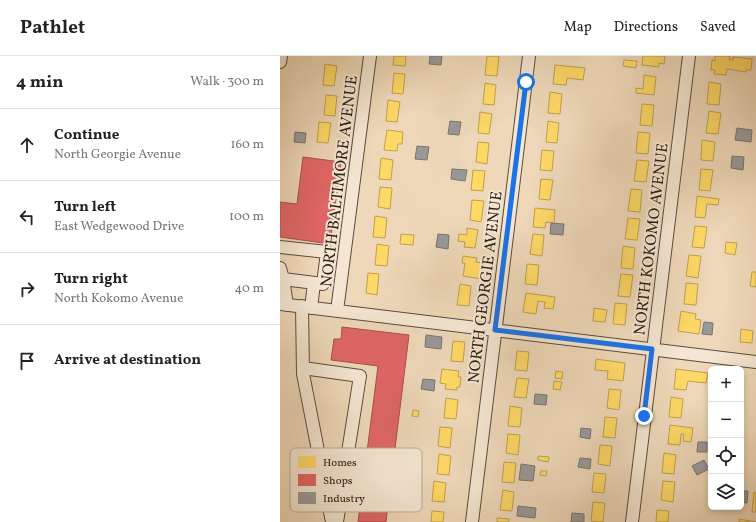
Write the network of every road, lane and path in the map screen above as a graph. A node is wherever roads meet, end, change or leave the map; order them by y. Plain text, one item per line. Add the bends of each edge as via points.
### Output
1 (281, 56) edge
2 (370, 56) edge
3 (529, 56) edge
4 (689, 56) edge
5 (280, 62) edge
6 (280, 247) edge
7 (326, 265) junction
8 (343, 268) junction
9 (282, 274) edge
10 (314, 283) junction
11 (284, 304) edge
12 (307, 307) junction
13 (338, 311) junction
14 (495, 330) junction
15 (652, 349) junction
16 (756, 362) edge
17 (303, 368) junction
18 (318, 448) edge
19 (349, 448) edge
20 (330, 512) edge
21 (339, 512) edge
22 (332, 522) edge
23 (337, 522) edge
24 (472, 522) edge
25 (632, 522) edge

1 - 5 street
2 - 8 street, NORTH BALTIMORE AVENUE
3 - 14 street, NORTH GEORGIE AVENUE
4 - 15 street, NORTH KOKOMO AVENUE
6 - 7 street via 327,252
7 - 8 street
7 - 10 street via 323,284
8 - 13 street, NORTH BALTIMORE AVENUE
9 - 10 street
9 - 11 street
10 - 12 street
11 - 12 street
12 - 13 street
12 - 17 street
13 - 14 street
14 - 15 street
14 - 24 street, NORTH GEORGIE AVENUE
15 - 16 street
15 - 25 street, NORTH KOKOMO AVENUE
17 - 18 street
17 - 19 street via 360,376
20 - 22 street
21 - 23 street

